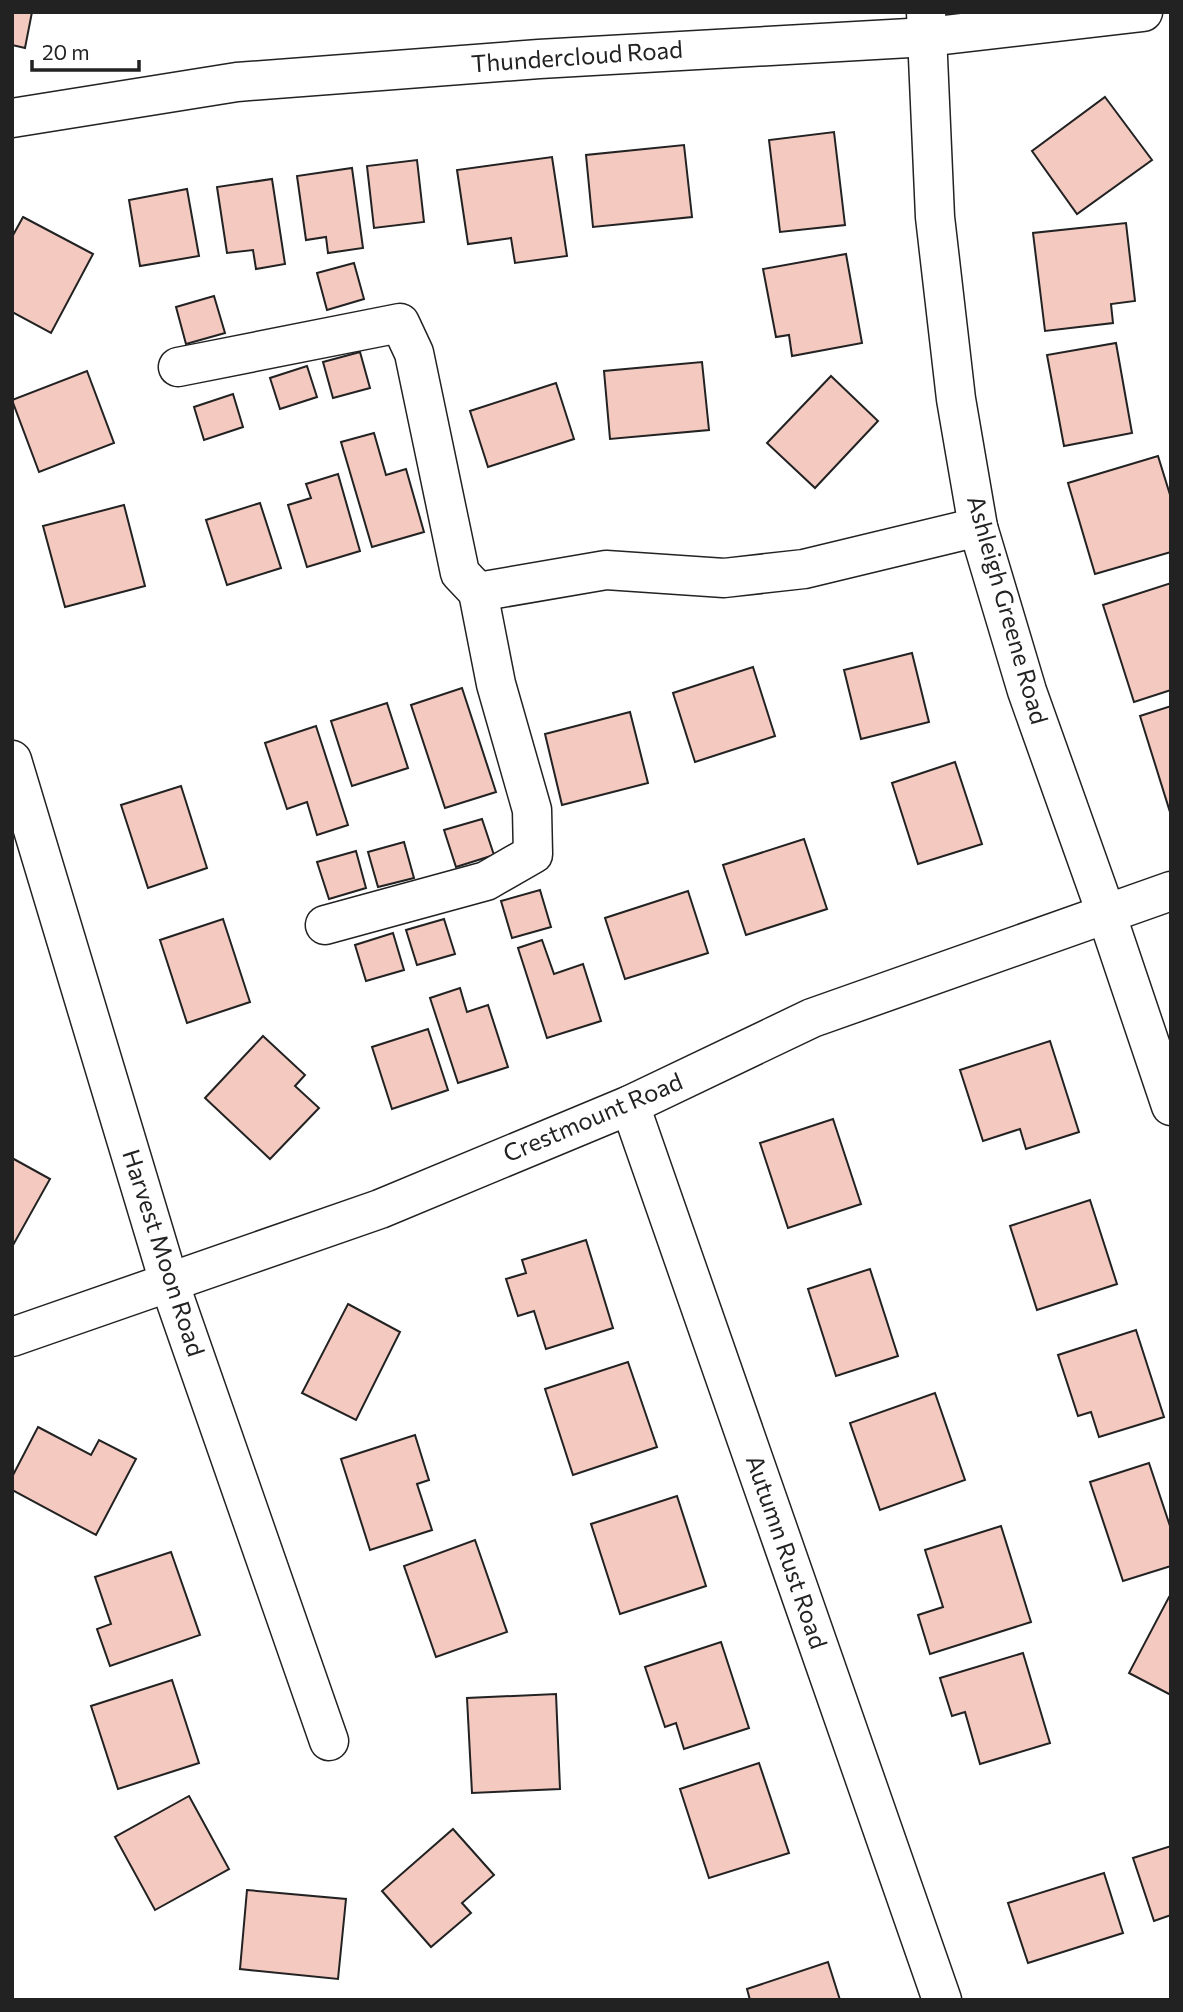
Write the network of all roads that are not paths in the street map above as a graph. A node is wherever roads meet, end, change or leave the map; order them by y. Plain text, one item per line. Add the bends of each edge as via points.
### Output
1 (1143, 12) edge
2 (926, 25) edge
3 (12, 118) edge
4 (178, 367) dead end
5 (978, 527) junction
6 (478, 592) junction
7 (12, 760) edge
8 (1171, 891) edge
9 (1106, 913) junction
10 (325, 925) dead end
11 (631, 1105) junction
12 (1171, 1106) edge
13 (169, 1282) junction
14 (12, 1338) edge
15 (329, 1741) dead end
16 (942, 2000) edge

1 - 2 street, Thundercloud Road
2 - 3 street, Thundercloud Road via 237,82
2 - 5 street, Ashleigh Greene Road via 935,217 956,399
4 - 6 street via 400,323 414,353 460,573
5 - 6 street via 791,570 724,578 606,570
5 - 9 street, Ashleigh Greene Road via 1027,691
6 - 10 street via 496,684 532,810 533,854 486,881
7 - 13 street, Harvest Moon Road
8 - 9 street, Crestmount Road
9 - 11 street, Crestmount Road via 812,1018
9 - 12 street, Ashleigh Greene Road
11 - 13 street, Crestmount Road via 380,1209
11 - 16 street, Autumn Rust Road
13 - 14 street, Crestmount Road
13 - 15 street, Harvest Moon Road

